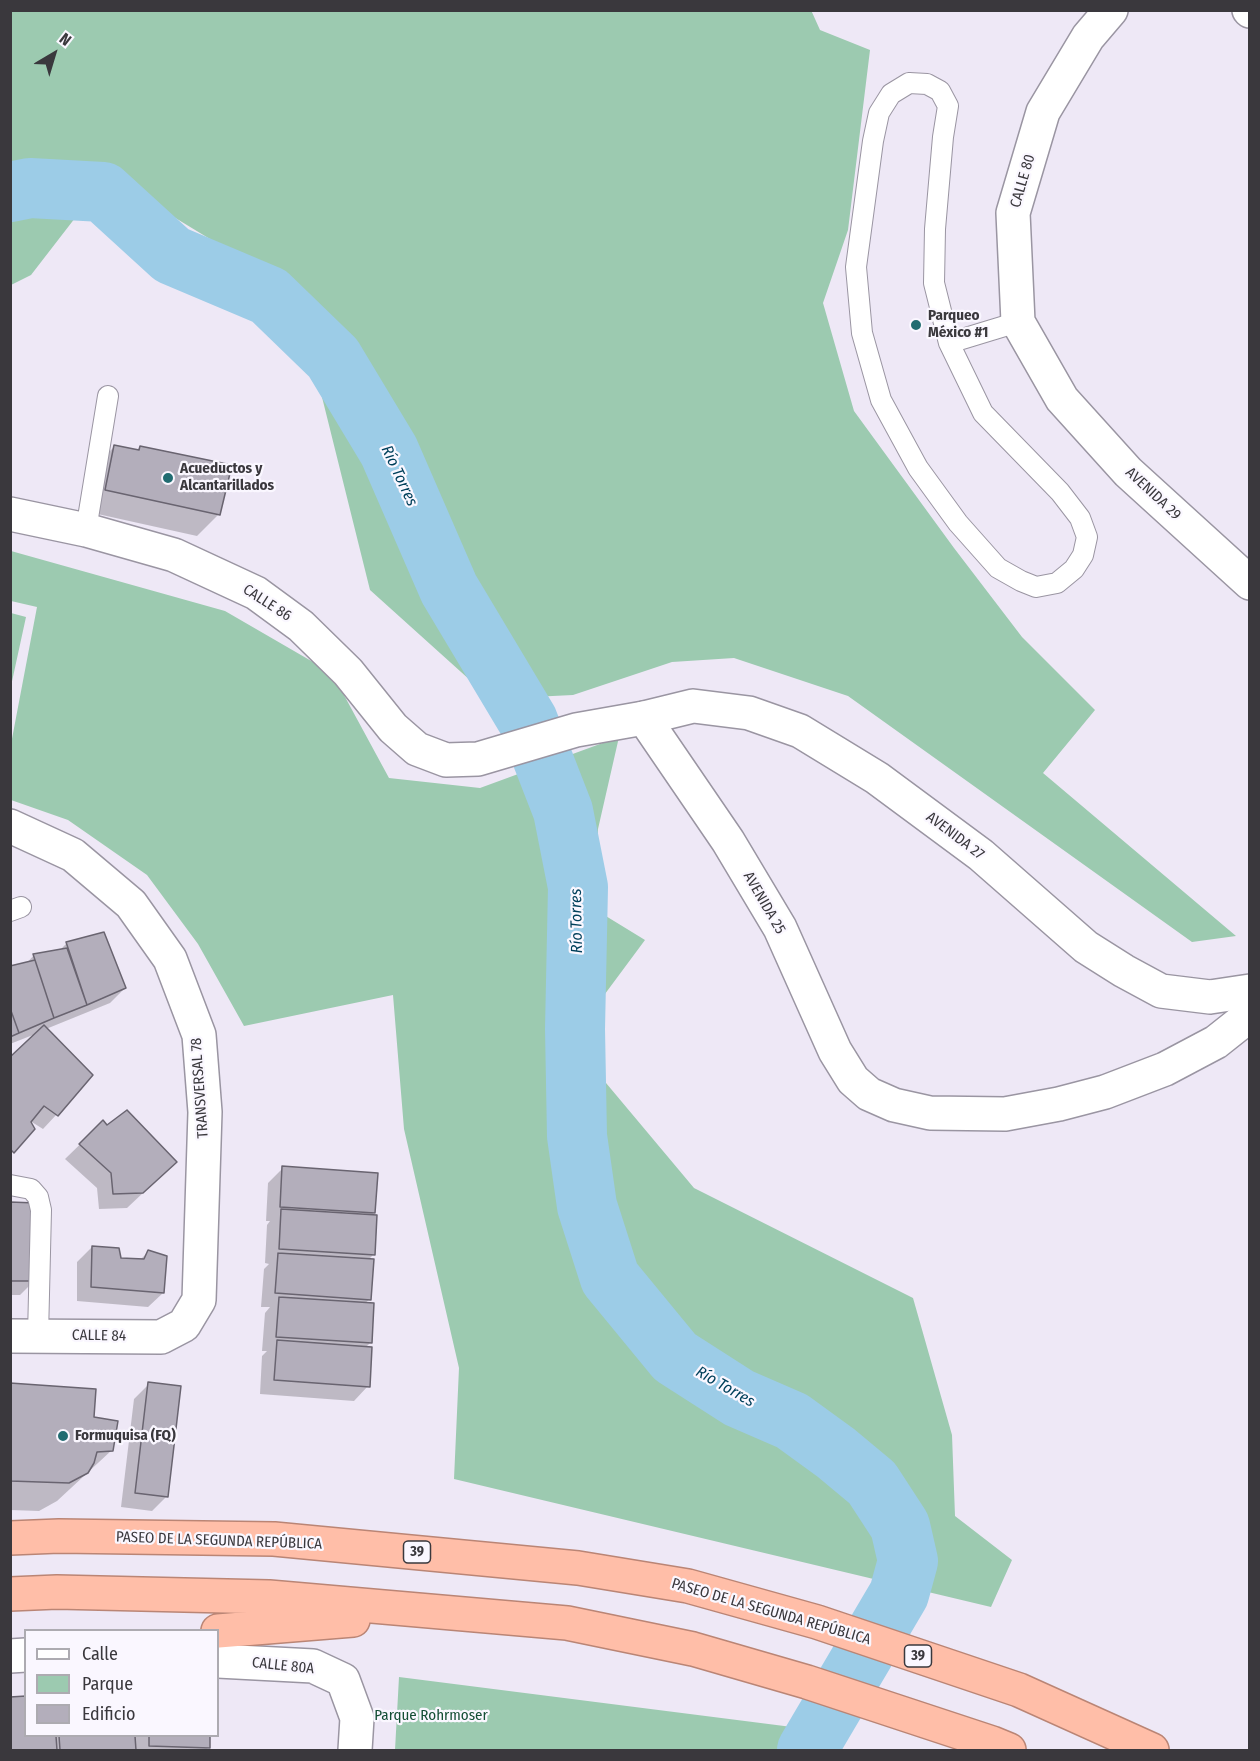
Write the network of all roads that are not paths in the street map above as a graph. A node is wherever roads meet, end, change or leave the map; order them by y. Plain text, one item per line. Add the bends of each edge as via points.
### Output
1 (1111, 10) edge
2 (1018, 322) junction
3 (949, 343) junction
4 (108, 396) dead end
5 (1062, 399) joint
6 (10, 514) edge
7 (86, 530) junction
8 (1250, 583) edge
9 (644, 718) junction
10 (576, 730) joint
11 (10, 826) edge
12 (1250, 991) edge
13 (1250, 1015) edge
14 (10, 1185) edge
15 (184, 1324) joint
16 (24, 1336) edge
17 (10, 1538) edge
18 (10, 1594) edge
19 (449, 1613) junction
20 (219, 1631) edge
21 (219, 1661) edge
22 (1000, 1747) edge
23 (355, 1750) edge
24 (1152, 1750) edge

1 - 2 street, CALLE 80 via 1088,37 1043,112 1016,201 1013,213
2 - 3 lane
2 - 5 street, CALLE 80
3 - 3 lane via 934,283 938,194 948,106 940,91 927,84 909,83 891,94 879,113 856,267 862,333 881,400 918,468 958,523 998,568 1036,587 1057,583 1083,555 1087,537 1080,518 983,413
4 - 7 lane
5 - 8 street, AVENIDA 29 via 1128,472
6 - 7 street, CALLE 86
7 - 10 street, CALLE 86 via 174,555 256,593 301,626 340,664 393,728 417,748 446,760 478,759
9 - 10 street, AVENIDA 27
9 - 12 street, AVENIDA 27 via 693,706 748,713 800,731 876,778 972,848 1086,947 1124,970 1161,991 1210,997
9 - 13 street, AVENIDA 25 via 728,841 780,928 835,1051 853,1080 869,1094 894,1105 930,1113 1005,1114 1059,1104 1105,1092 1165,1069 1216,1042
11 - 15 street, TRANSVERSAL 78 via 73,855 130,904 170,959 199,1035 205,1112 199,1300
14 - 16 lane via 31,1189 41,1210
15 - 16 street, CALLE 84 via 161,1337
17 - 24 highway, PASEO DE LA SEGUNDA REPÚBLICA / 39 via 274,1539 578,1568 688,1586 817,1622 1019,1690
18 - 19 highway via 269,1597
19 - 20 highway
19 - 22 highway via 567,1623 693,1649 807,1682
21 - 23 street, CALLE 80A via 313,1666 344,1680 357,1718

